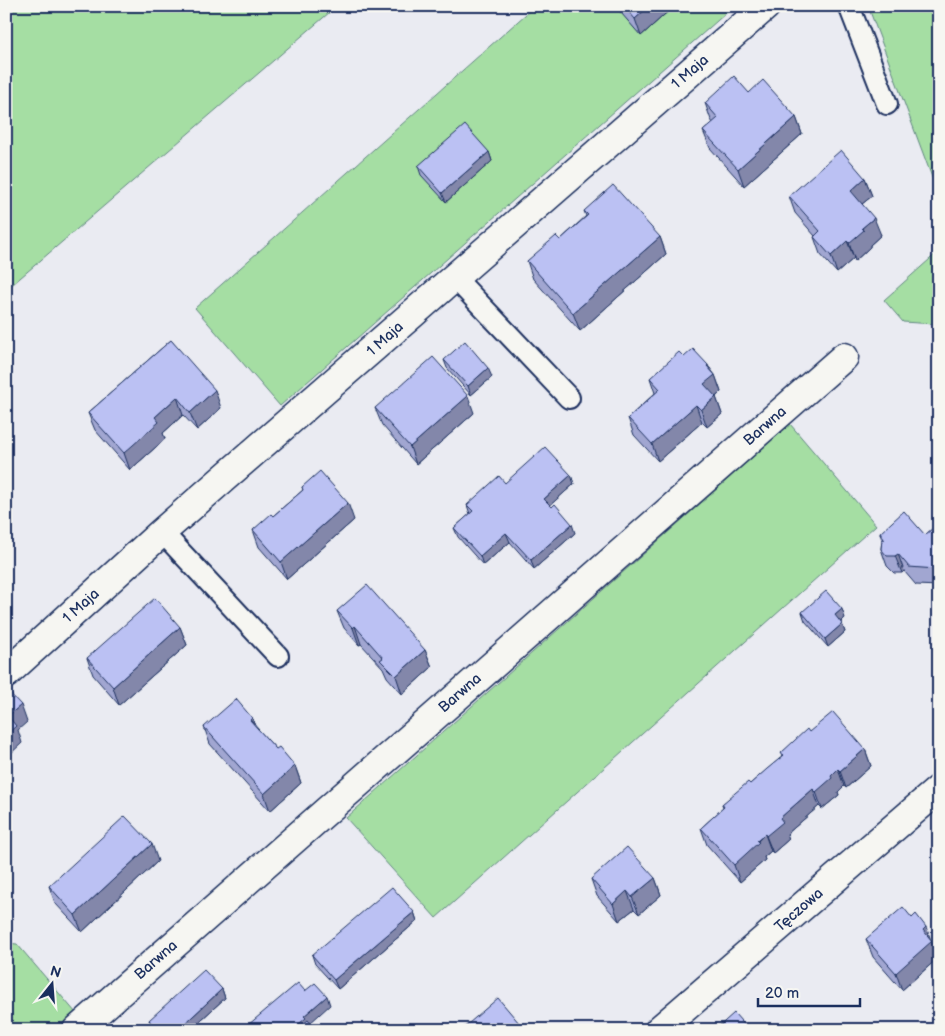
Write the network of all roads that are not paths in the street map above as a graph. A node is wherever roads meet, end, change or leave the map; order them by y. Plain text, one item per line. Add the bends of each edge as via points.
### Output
1 (766, 6) edge
2 (849, 6) edge
3 (887, 104) dead end
4 (454, 277) junction
5 (844, 357) dead end
6 (569, 398) dead end
7 (162, 532) junction
8 (278, 656) dead end
9 (6, 674) edge
10 (939, 789) edge
11 (77, 1030) edge
12 (659, 1030) edge

1 - 4 street, 1 Maja
2 - 3 lane
4 - 6 lane
4 - 7 street, 1 Maja
5 - 11 street, Barwna
7 - 8 lane
7 - 9 street, 1 Maja
10 - 12 street, Tęczowa

